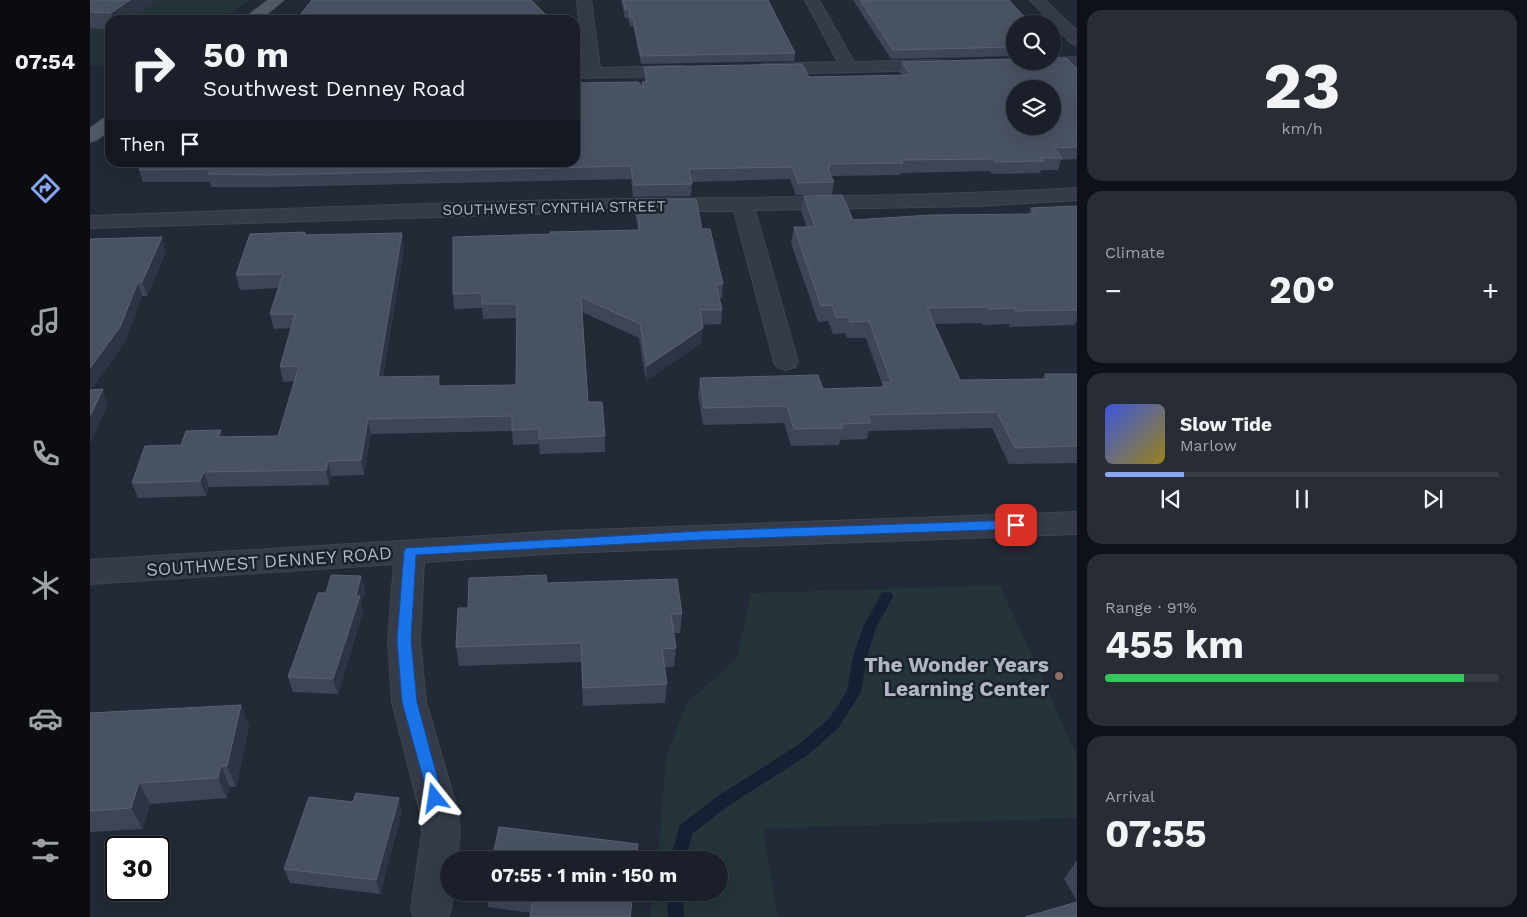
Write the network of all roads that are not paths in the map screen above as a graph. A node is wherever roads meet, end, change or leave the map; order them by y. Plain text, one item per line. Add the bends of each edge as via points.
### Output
1 (277, 0) edge
2 (584, 0) edge
3 (812, 0) edge
4 (1037, 0) edge
5 (257, 15) edge
6 (1077, 40) edge
7 (1061, 62) edge
8 (1077, 62) edge
9 (958, 65) edge
10 (849, 67) junction
11 (750, 69) edge
12 (701, 70) edge
13 (580, 73) edge
14 (592, 73) junction
15 (105, 126) edge
16 (90, 136) edge
17 (1077, 194) edge
18 (743, 205) junction
19 (90, 222) edge
20 (786, 362) dead end
21 (1077, 523) edge
22 (410, 551) junction
23 (90, 572) edge
24 (431, 909) dead end

1 - 5 main road
2 - 14 street
3 - 10 street
4 - 6 street
7 - 8 street
9 - 10 street
10 - 11 street
12 - 14 street
13 - 14 street
15 - 16 main road
17 - 18 street, SOUTHWEST CYNTHIA STREET via 978,200
18 - 19 street, SOUTHWEST CYNTHIA STREET via 620,205
18 - 20 street
21 - 22 street, SOUTHWEST DENNEY ROAD via 701,536
22 - 23 street, SOUTHWEST DENNEY ROAD
22 - 24 street via 404,640 410,702 439,812 441,833

